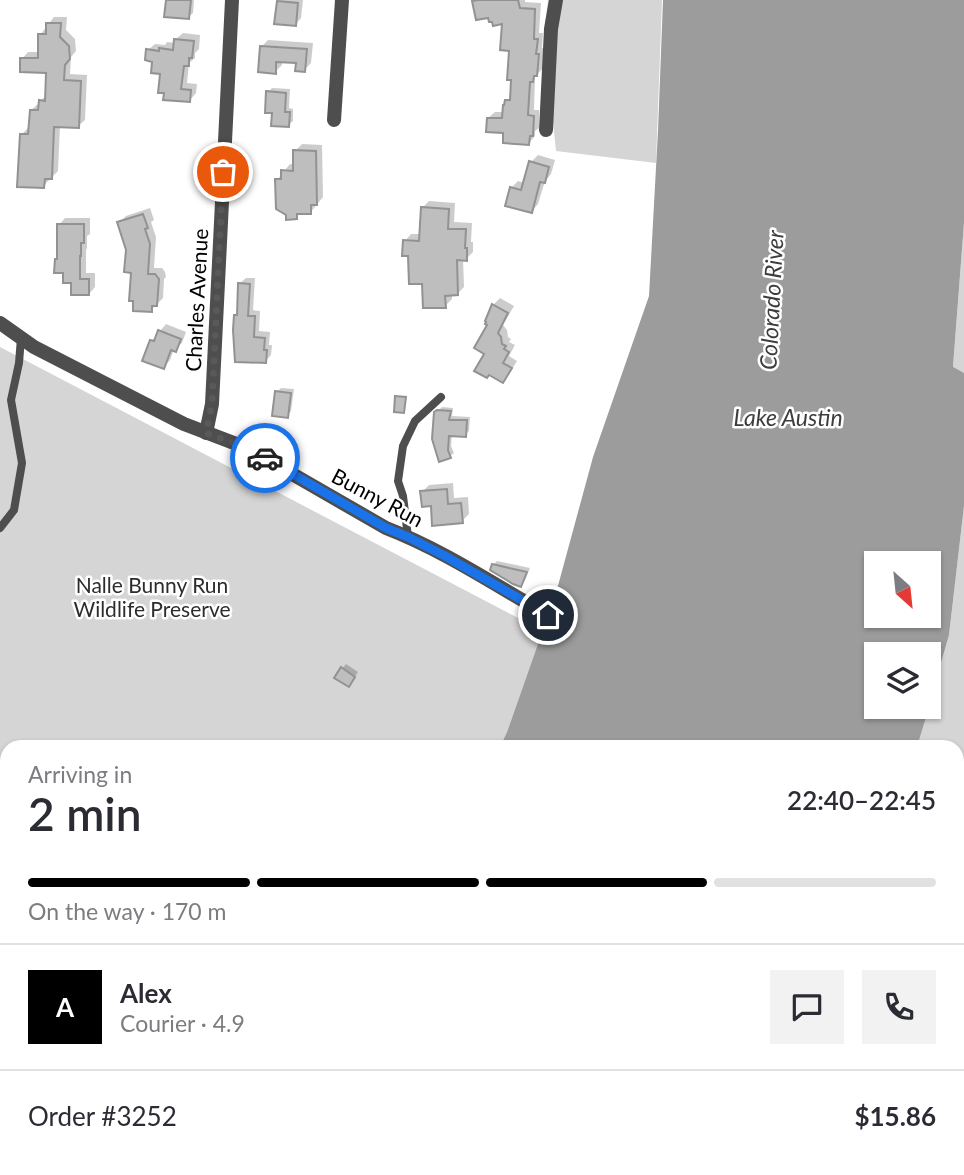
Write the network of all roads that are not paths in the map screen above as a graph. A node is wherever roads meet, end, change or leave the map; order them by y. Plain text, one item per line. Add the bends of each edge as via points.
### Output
1 (232, 0) edge
2 (342, 0) edge
3 (556, 0) edge
4 (334, 120) dead end
5 (547, 130) dead end
6 (0, 323) edge
7 (21, 338) junction
8 (441, 397) dead end
9 (206, 433) junction
10 (0, 528) edge
11 (408, 537) junction
12 (548, 615) dead end

1 - 9 street, Charles Avenue via 212,404
2 - 4 street
3 - 5 street
6 - 7 street, Bunny Run
7 - 9 street, Bunny Run
7 - 10 lane via 11,400 22,463 14,510
8 - 11 lane via 415,421 403,446 398,481
9 - 11 street, Bunny Run via 247,448
11 - 12 street, Bunny Run

